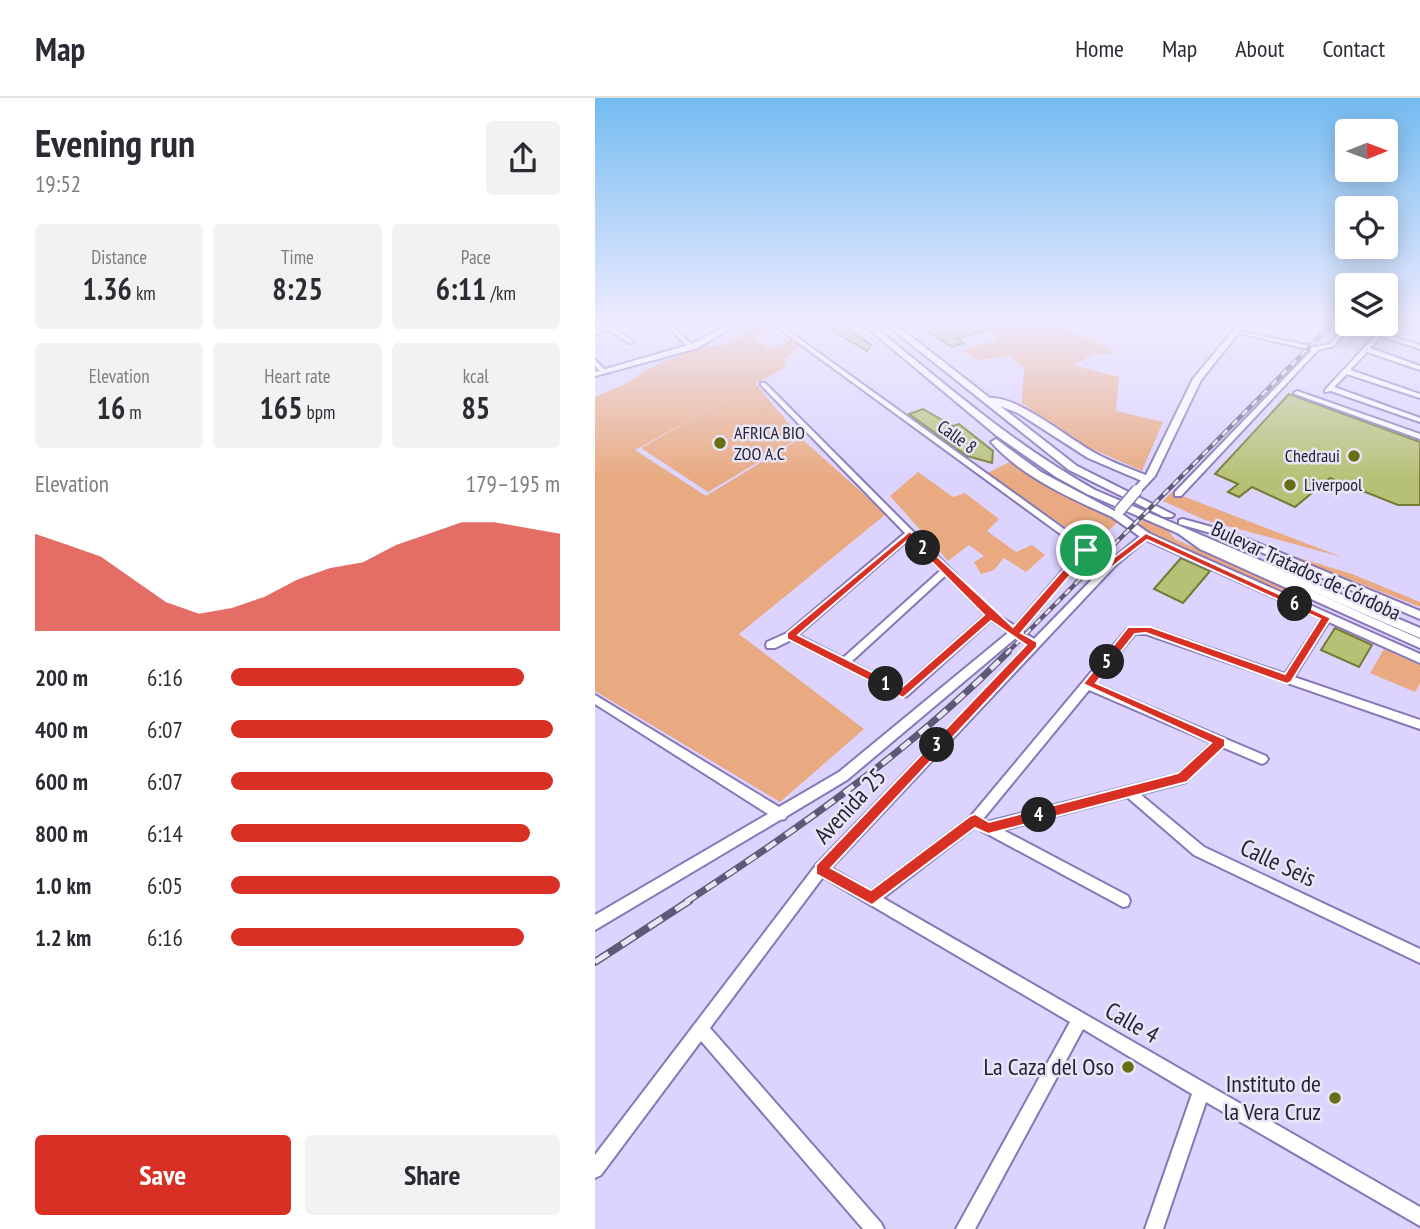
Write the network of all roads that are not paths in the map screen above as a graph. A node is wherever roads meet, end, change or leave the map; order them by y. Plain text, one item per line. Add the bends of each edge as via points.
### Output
1 (844, 374) edge
2 (925, 374) edge
3 (954, 374) edge
4 (1201, 374) edge
5 (1292, 374) edge
6 (1343, 374) edge
7 (1357, 374) edge
8 (763, 384) dead end
9 (1330, 388) junction
10 (1297, 393) dead end
11 (981, 395) junction
12 (1420, 396) edge
13 (1319, 400) junction
14 (967, 409) junction
15 (1420, 420) edge
16 (1420, 438) edge
17 (1146, 479) junction
18 (1178, 494) dead end
19 (1118, 513) junction
20 (1180, 525) junction
21 (910, 534) junction
22 (1146, 536) junction
23 (1086, 550) junction
24 (1112, 564) junction
25 (945, 570) junction
26 (1310, 595) junction
27 (991, 615) junction
28 (1420, 615) edge
29 (1326, 618) junction
30 (1420, 624) edge
31 (1384, 629) junction
32 (1420, 633) edge
33 (1014, 634) junction
34 (1363, 634) junction
35 (790, 636) junction
36 (771, 645) dead end
37 (1034, 645) junction
38 (1420, 645) edge
39 (1420, 659) edge
40 (845, 662) junction
41 (1287, 679) junction
42 (1089, 684) junction
43 (595, 699) edge
44 (1420, 725) edge
45 (1220, 742) junction
46 (1262, 760) dead end
47 (1129, 792) junction
48 (781, 816) junction
49 (975, 820) junction
50 (988, 828) junction
51 (821, 869) junction
52 (872, 898) junction
53 (1123, 901) dead end
54 (595, 923) edge
55 (1420, 956) edge
56 (1080, 1019) junction
57 (702, 1030) junction
58 (1202, 1089) junction
59 (595, 1169) edge
60 (1420, 1217) edge
61 (875, 1229) edge
62 (965, 1229) edge
63 (1154, 1229) edge

1 - 23 street, Calle 8
2 - 14 main road, Bulevar Tratados de Córdoba
3 - 11 main road, Bulevar Tratados de Córdoba
4 - 17 street
5 - 18 street
6 - 9 street
7 - 12 street
8 - 21 street
9 - 13 street
9 - 15 street
10 - 13 street
11 - 17 main road via 1021,411 1092,456
11 - 20 main road, Bulevar Tratados de Córdoba via 1073,468
13 - 16 street
14 - 19 main road via 1015,461 1062,490
14 - 20 main road, Bulevar Tratados de Córdoba via 1053,472
17 - 19 street, bridge
19 - 22 street
20 - 26 street, Bulevar Tratados de Córdoba via 1204,547
20 - 28 street, Bulevar Tratados de Córdoba via 1229,535
20 - 30 main road, Bulevar Tratados de Córdoba
20 - 32 main road, Bulevar Tratados de Córdoba
21 - 25 street
21 - 35 street
22 - 24 street, Avenida 25
22 - 29 street
23 - 24 street, Calle 8
23 - 33 street
24 - 37 street, Avenida 25
25 - 27 street
25 - 40 street
26 - 29 street
26 - 31 street, Bulevar Tratados de Córdoba
27 - 33 street
27 - 40 street via 903,693
29 - 34 street
29 - 41 street
31 - 34 street
31 - 38 street, Bulevar Tratados de Córdoba
33 - 37 street
33 - 48 street via 843,776
34 - 39 street
35 - 36 street
35 - 40 street
37 - 51 street, Avenida 25
41 - 42 street via 1139,628 1132,630
41 - 44 street
42 - 45 street
42 - 49 street
43 - 48 street
45 - 46 street
45 - 47 street via 1182,778
47 - 50 street
47 - 55 street, Calle Seis via 1199,851
48 - 54 street via 725,844
49 - 50 street
49 - 52 street
50 - 53 street
51 - 52 street, Calle 4
51 - 57 street, Avenida 25
52 - 56 street, Calle 4
56 - 58 street, Calle 4
56 - 62 street
57 - 59 street, Avenida 25
57 - 61 street
58 - 60 street, Calle 4
58 - 63 street

